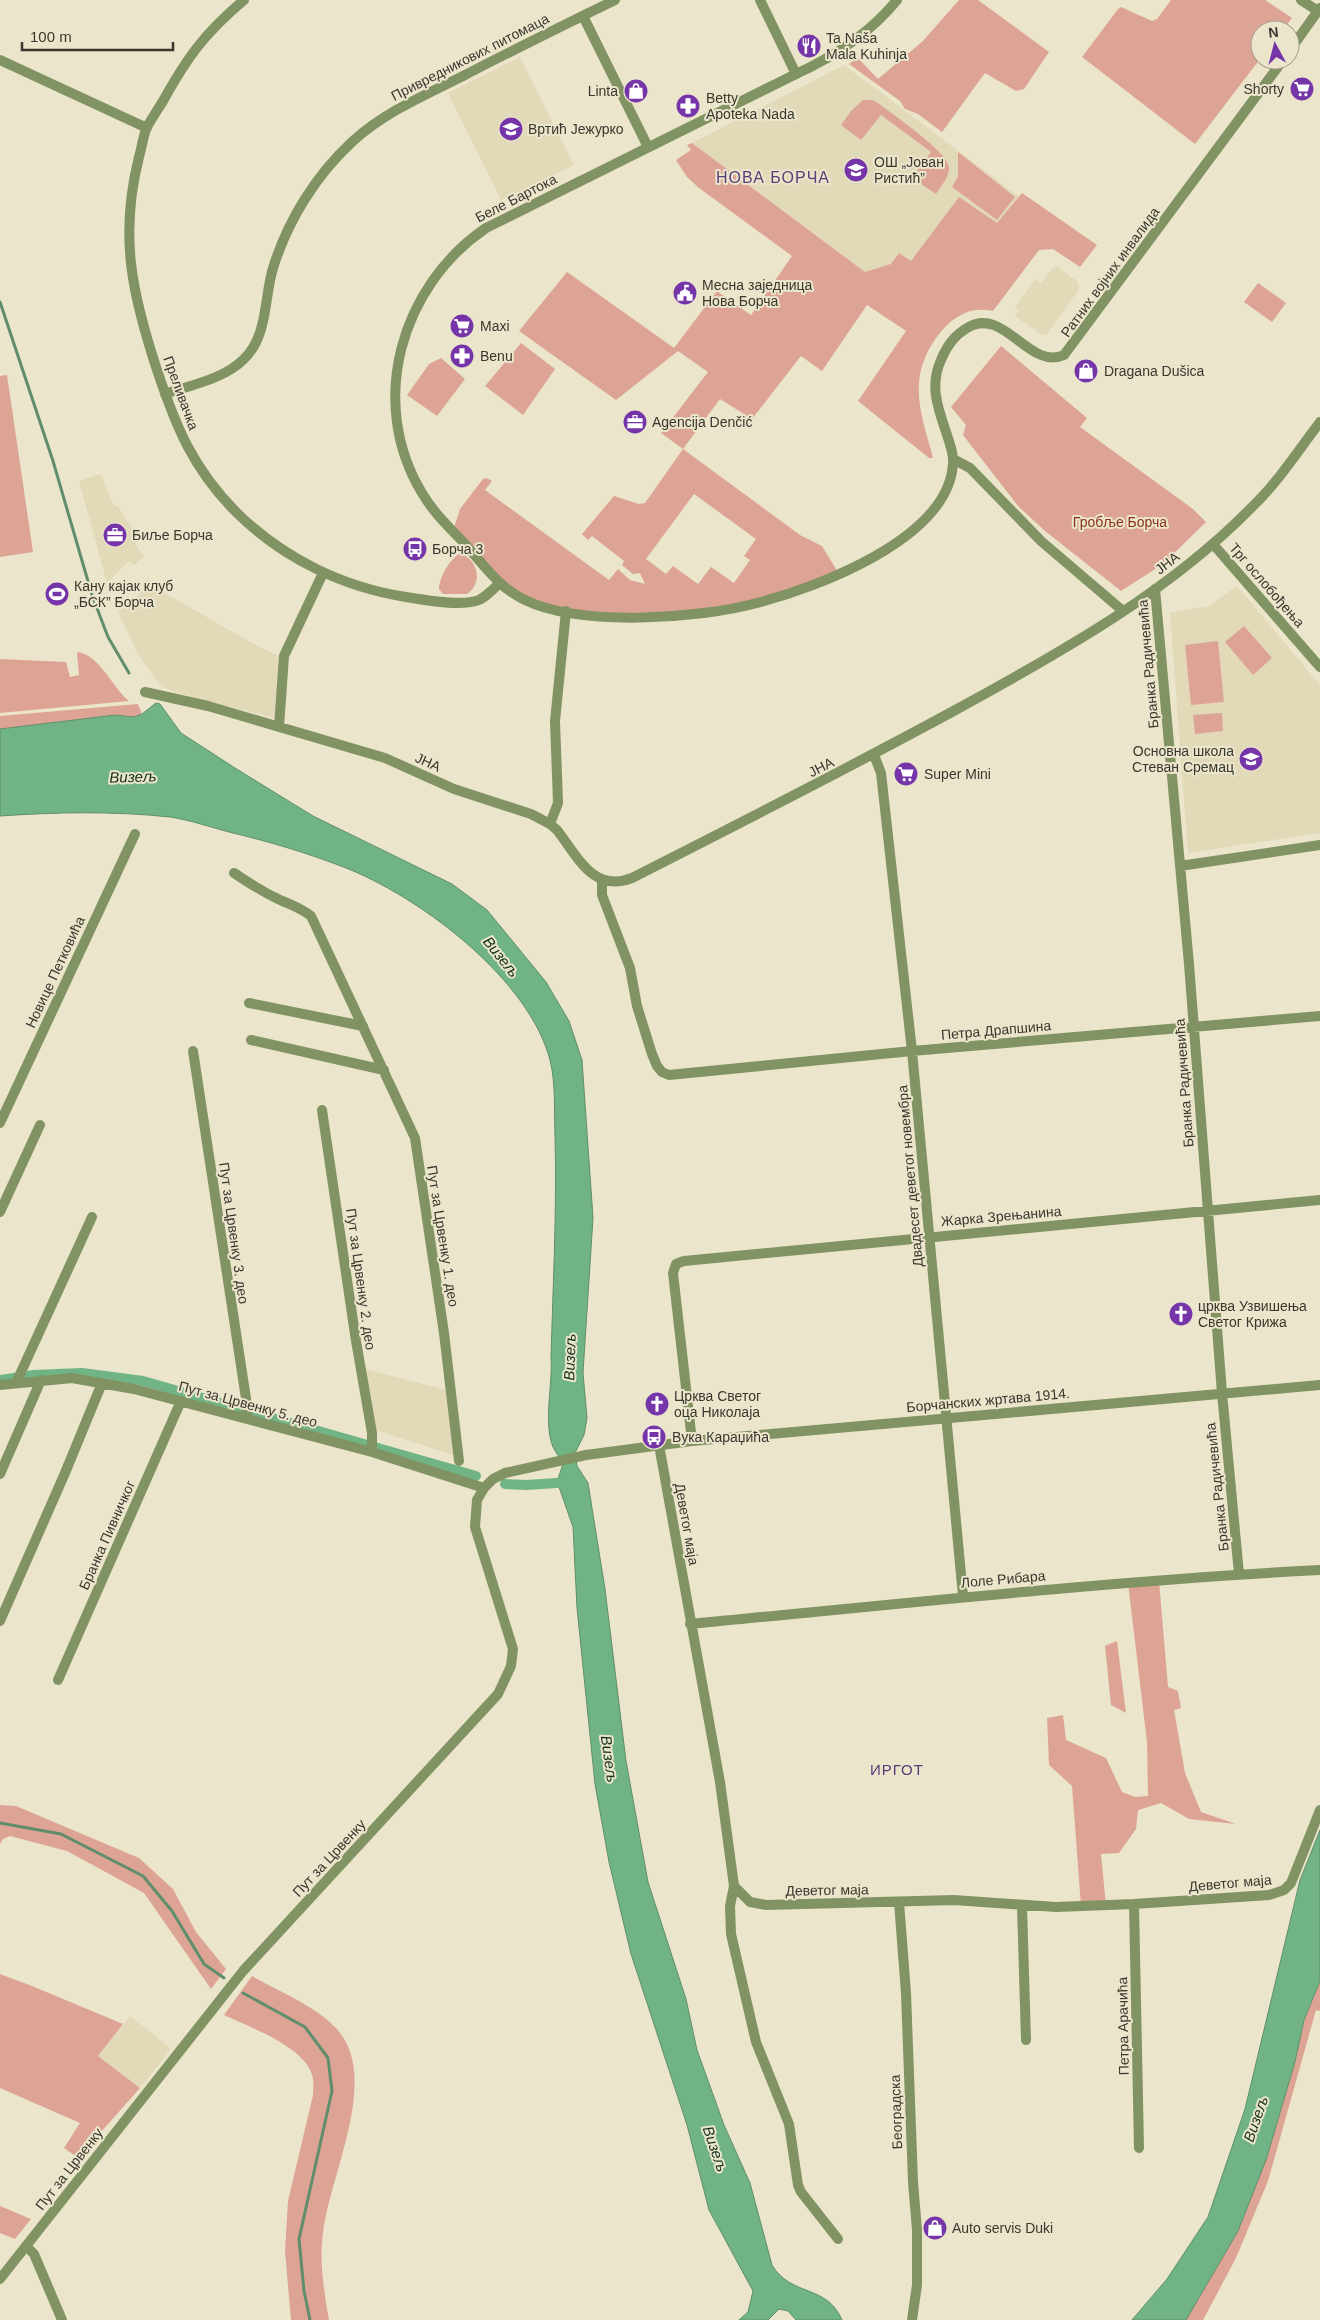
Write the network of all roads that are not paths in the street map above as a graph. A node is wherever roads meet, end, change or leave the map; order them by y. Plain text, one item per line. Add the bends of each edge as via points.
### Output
1 (244, 0) edge
2 (615, 0) edge
3 (760, 0) edge
4 (1301, 0) edge
5 (895, 2) edge
6 (1319, 9) edge
7 (583, 16) junction
8 (1300, 36) edge
9 (0, 60) edge
10 (1276, 70) edge
11 (796, 74) junction
12 (147, 128) junction
13 (648, 147) junction
14 (165, 394) junction
15 (1320, 422) edge
16 (953, 459) junction
17 (1213, 544) junction
18 (322, 573) junction
19 (499, 584) junction
20 (1155, 589) junction
21 (566, 611) junction
22 (1123, 612) junction
23 (1320, 667) edge
24 (145, 692) dead end
25 (279, 727) junction
26 (874, 755) junction
27 (550, 824) junction
28 (135, 834) dead end
29 (1320, 845) edge
30 (1180, 866) junction
31 (234, 873) dead end
32 (602, 881) junction
33 (249, 1003) dead end
34 (1320, 1016) edge
35 (363, 1026) junction
36 (1193, 1027) junction
37 (251, 1040) dead end
38 (194, 1051) dead end
39 (912, 1051) junction
40 (384, 1070) junction
41 (322, 1110) dead end
42 (0, 1123) edge
43 (40, 1125) dead end
44 (1320, 1200) edge
45 (1207, 1210) junction
46 (0, 1212) edge
47 (92, 1217) dead end
48 (930, 1236) junction
49 (41, 1380) junction
50 (16, 1383) junction
51 (102, 1383) junction
52 (1320, 1385) edge
53 (0, 1386) edge
54 (1222, 1393) junction
55 (181, 1401) junction
56 (246, 1418) junction
57 (946, 1418) junction
58 (692, 1441) junction
59 (659, 1445) junction
60 (372, 1447) junction
61 (459, 1461) dead end
62 (0, 1474) edge
63 (484, 1488) junction
64 (1320, 1570) edge
65 (1239, 1574) junction
66 (963, 1596) junction
67 (0, 1621) edge
68 (690, 1624) junction
69 (58, 1680) dead end
70 (1320, 1810) edge
71 (734, 1886) junction
72 (899, 1902) junction
73 (1134, 1904) junction
74 (1022, 1906) junction
75 (1026, 2040) dead end
76 (1140, 2148) dead end
77 (838, 2239) dead end
78 (26, 2246) junction
79 (0, 2279) edge
80 (62, 2320) edge
81 (912, 2320) edge

1 - 12 street, Преливачка via 195,47
2 - 7 street, Привредникових питомаца
3 - 11 street
4 - 6 street
5 - 11 street, Беле Бартока via 844,47
6 - 8 street
7 - 13 street
7 - 14 street, Привредникових питомаца via 408,102 353,141 319,180 288,229 273,268 260,335 248,355 219,376
9 - 12 street
10 - 16 street, Ратних војних инвалида via 1064,355 1053,359 1043,357 1004,331 984,323 967,328 952,341 938,364 934,389
11 - 13 street, Беле Бартока
12 - 14 street, Преливачка via 130,210 128,242 138,311
13 - 19 street, Беле Бартока via 471,237 432,280 406,326 398,352 395,382 396,420 406,459 430,505
14 - 18 street, Преливачка via 178,431 217,491 260,533
15 - 17 street, ЈНА via 1270,489
16 - 21 street, Ратних војних инвалида via 952,474 940,502 925,521 882,552 839,574 757,603 706,614 637,617
16 - 22 street via 970,468 1029,530
17 - 20 street, ЈНА
17 - 23 street, Трг ослобођења
18 - 19 street, Преливачка via 367,589 452,602 476,601
18 - 25 street via 284,656
19 - 21 street, Ратних војних инвалида via 530,603
20 - 22 street, ЈНА
20 - 30 street, Бранка Радичевића
21 - 27 street via 555,721 558,803
22 - 26 street, ЈНА via 1042,662
24 - 25 street, ЈНА
25 - 27 street, ЈНА via 384,758 454,789 531,814
26 - 32 street, ЈНА via 632,878 619,882
26 - 39 street, Двадесет деветог новембра via 882,773
27 - 32 street, ЈНА via 586,868
28 - 42 street, Новице Петковића
29 - 30 street
30 - 36 street, Бранка Радичевића
31 - 35 street, Пут за Црвенку 1. део via 311,916
32 - 39 street, Петра Драпшина via 602,895 632,975 637,1006 654,1060 662,1072 675,1075
33 - 35 street
34 - 36 street, Петра Драпшина
35 - 40 street, Пут за Црвенку 1. део
36 - 39 street, Петра Драпшина
36 - 45 street, Бранка Радичевића
37 - 40 street
38 - 56 street, Пут за Црвенку 3. део via 247,1405
39 - 48 street, Двадесет деветог новембра
40 - 61 street, Пут за Црвенку 1. део via 415,1138
41 - 60 street, Пут за Црвенку 2. део
43 - 46 street
44 - 45 street, Жарка Зрењанина
45 - 48 street, Жарка Зрењанина
45 - 54 street, Бранка Радичевића
47 - 50 street
48 - 57 street, Двадесет деветог новембра
48 - 58 street, Жарка Зрењанина via 676,1264 674,1273
49 - 50 street, Пут за Црвенку 5. део
49 - 51 street, Пут за Црвенку 5. део via 72,1378
49 - 62 street
50 - 53 street, Пут за Црвенку 5. део
51 - 55 street, Пут за Црвенку 5. део
51 - 67 street
52 - 54 street, Борчанских жртава 1914.
54 - 57 street, Борчанских жртава 1914.
54 - 65 street, Бранка Радичевића
55 - 56 street, Пут за Црвенку 5. део
55 - 69 street, Бранка Пивничког
56 - 60 street, Пут за Црвенку 5. део
57 - 58 street, Борчанских жртава 1914.
57 - 66 street, Двадесет деветог новембра
58 - 59 street, Борчанских жртава 1914.
59 - 63 street, Борчанских жртава 1914. via 586,1455 505,1473
59 - 68 street, Деветог маја
60 - 63 street, Пут за Црвенку 5. део
63 - 78 street, Пут за Црвенку via 477,1500 475,1527 513,1649 511,1666 498,1694 243,1971
64 - 65 street, Лоле Рибара
65 - 66 street, Лоле Рибара
66 - 68 street, Лоле Рибара
68 - 71 street, Деветог маја via 720,1782
70 - 73 street, Деветог маја via 1291,1883 1284,1890 1269,1895
71 - 72 street, Деветог маја via 750,1902 766,1905
71 - 77 street via 730,1906 731,1934 756,2042 786,2115 801,2192
72 - 74 street, Деветог маја via 954,1900
72 - 81 street, Београдска via 917,2230 917,2285
73 - 74 street, Деветог маја
73 - 76 street, Петра Арачића
74 - 75 street
78 - 79 street, Пут за Црвенку
78 - 80 street via 34,2254

